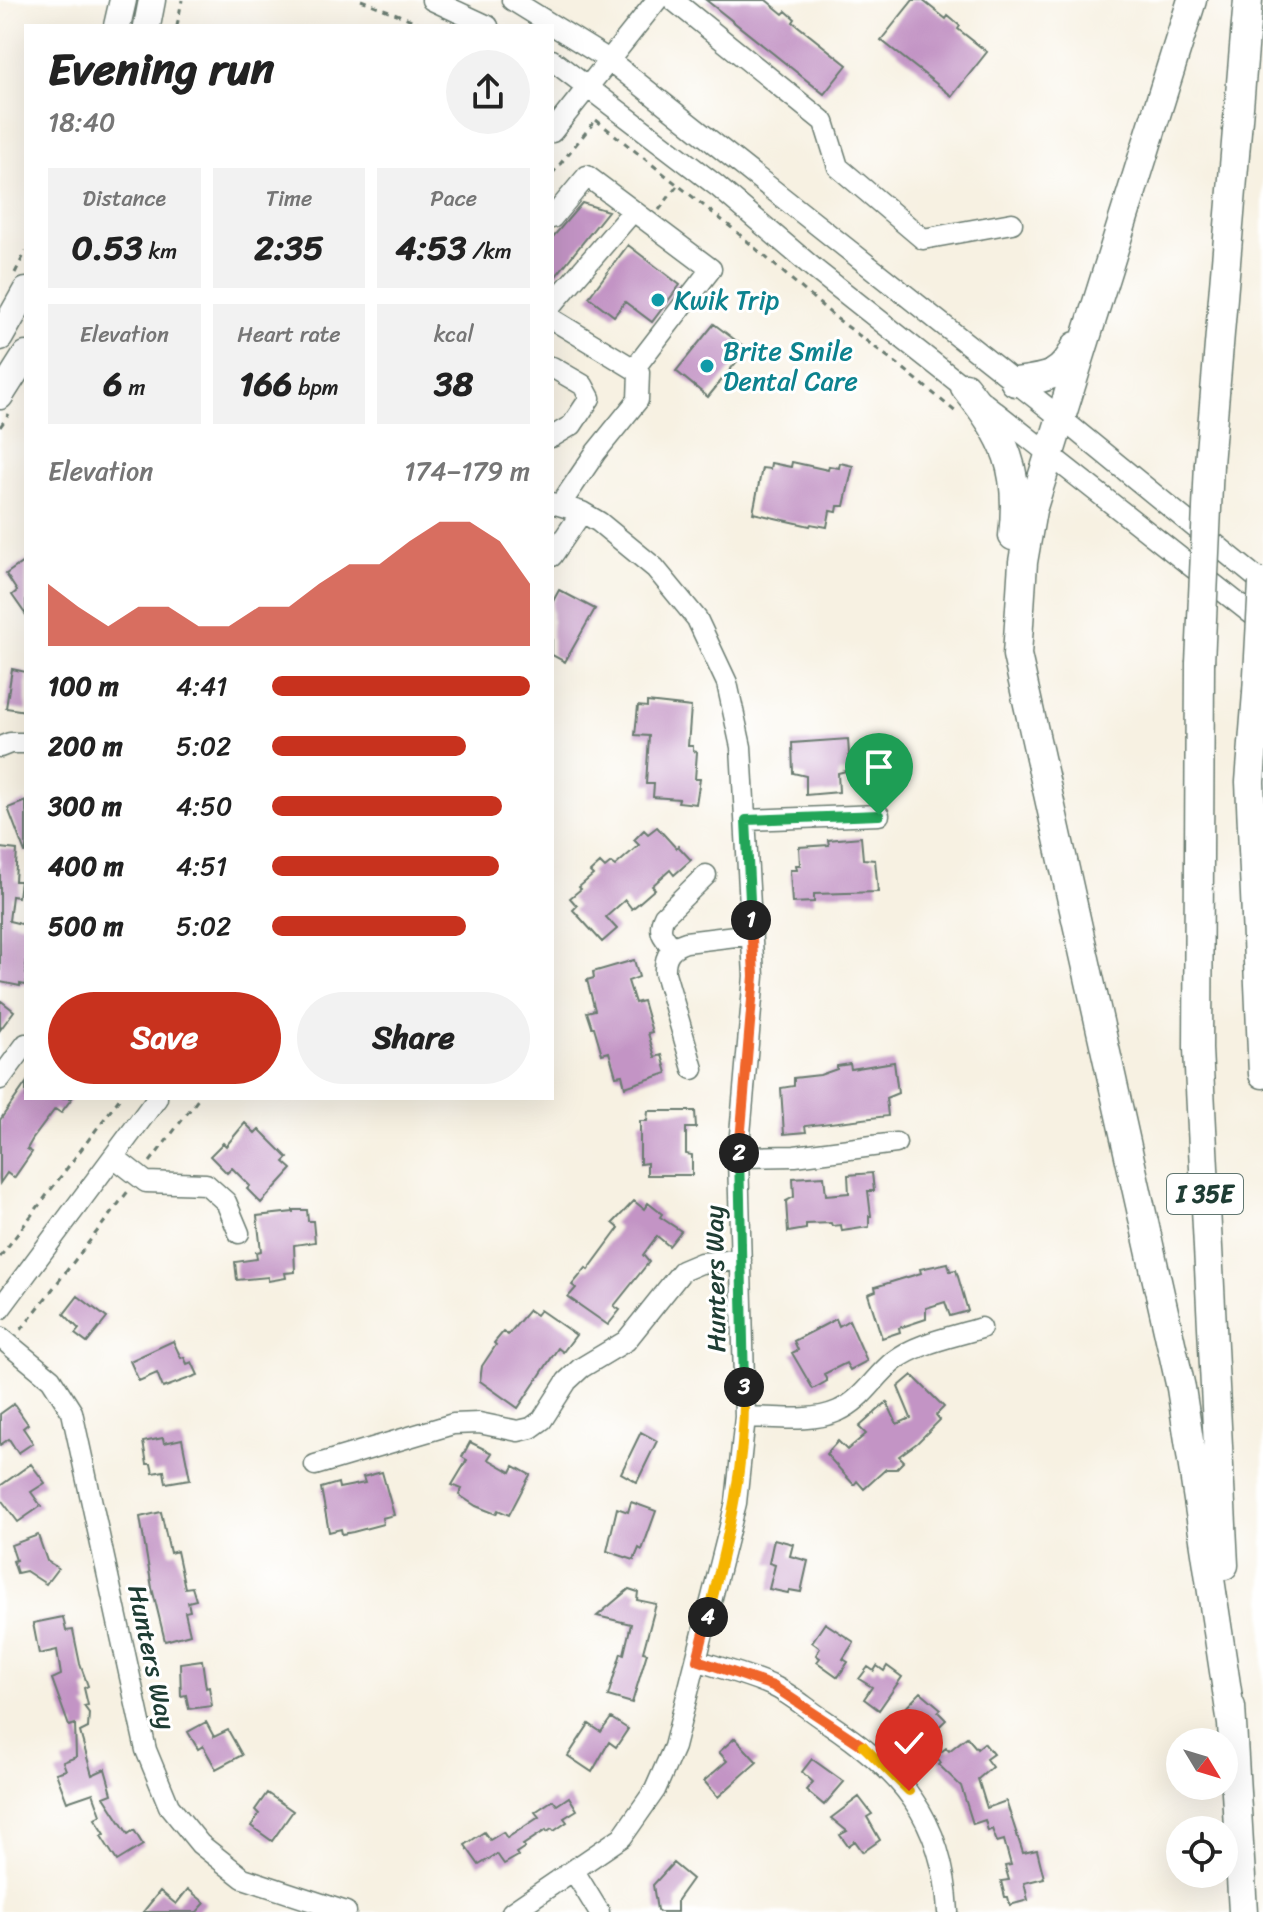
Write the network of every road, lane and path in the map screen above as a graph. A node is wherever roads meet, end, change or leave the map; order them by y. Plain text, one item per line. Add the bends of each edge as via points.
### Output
1 (123, 0) edge
2 (152, 0) edge
3 (182, 0) edge
4 (361, 0) edge
5 (432, 0) edge
6 (512, 0) edge
7 (660, 0) edge
8 (1192, 0) edge
9 (1248, 0) edge
10 (117, 24) edge
11 (147, 24) edge
12 (177, 24) edge
13 (422, 24) edge
14 (484, 24) edge
15 (551, 24) edge
16 (554, 26) edge
17 (609, 60) junction
18 (554, 61) edge
19 (588, 85) junction
20 (554, 129) edge
21 (554, 172) edge
22 (678, 185) junction
23 (659, 210) dead end
24 (633, 211) junction
25 (554, 216) edge
26 (1012, 223) dead end
27 (1109, 268) junction
28 (24, 295) edge
29 (554, 303) edge
30 (554, 320) edge
31 (0, 337) edge
32 (24, 358) edge
33 (554, 368) edge
34 (634, 369) junction
35 (1015, 382) junction
36 (965, 387) junction
37 (0, 396) edge
38 (1062, 419) junction
39 (966, 420) dead end
40 (572, 425) junction
41 (554, 436) edge
42 (600, 447) junction
43 (1051, 454) junction
44 (556, 504) edge
45 (582, 512) junction
46 (554, 553) edge
47 (1263, 583) edge
48 (1263, 623) edge
49 (1017, 637) junction
50 (24, 743) edge
51 (0, 747) edge
52 (879, 815) dead end
53 (746, 820) junction
54 (706, 875) dead end
55 (752, 934) junction
56 (673, 948) junction
57 (24, 1047) edge
58 (693, 1069) dead end
59 (1263, 1074) edge
60 (0, 1079) edge
61 (118, 1100) edge
62 (156, 1100) edge
63 (197, 1100) edge
64 (896, 1143) dead end
65 (114, 1157) junction
66 (738, 1157) junction
67 (139, 1177) junction
68 (239, 1233) dead end
69 (0, 1257) edge
70 (741, 1260) junction
71 (0, 1309) edge
72 (981, 1328) dead end
73 (6, 1341) edge
74 (745, 1417) junction
75 (315, 1465) dead end
76 (697, 1660) junction
77 (1232, 1724) junction
78 (574, 1871) junction
79 (338, 1911) edge
80 (512, 1912) edge
81 (599, 1912) edge
82 (948, 1912) edge
83 (1243, 1912) edge

1 - 10 main road
2 - 11 main road
3 - 12 path
4 - 13 path
5 - 14 street
6 - 15 street
7 - 17 street
7 - 26 street via 812,111 824,122 838,167 923,239
8 - 27 highway
9 - 77 highway, I 35E, bridge via 1209,464 1197,802 1198,1049
16 - 17 street
17 - 19 street
17 - 35 street
18 - 19 street
19 - 20 street
19 - 36 street
21 - 22 path via 596,120
22 - 23 path
22 - 39 path
24 - 25 street via 587,176
24 - 29 street
24 - 34 street via 711,269
27 - 35 highway via 1067,364 1056,374
27 - 38 highway
28 - 31 main road
30 - 34 street
32 - 37 main road
33 - 40 street via 583,385 590,398
34 - 42 street via 639,372 638,400
35 - 38 street
36 - 43 street
36 - 49 highway via 994,423 1013,474 1016,513 1009,597
38 - 43 highway
38 - 47 street
40 - 41 street
40 - 42 street
42 - 44 street
43 - 48 street
43 - 49 highway via 1032,510
44 - 45 street, Hunters Way
45 - 46 street
45 - 53 street, Hunters Way via 655,568 697,619 727,683 741,747
47 - 59 highway, bridge via 1250,782
49 - 77 highway via 1181,1388
50 - 51 street
52 - 53 street
53 - 55 street, Hunters Way
54 - 56 street via 659,925
55 - 56 street
55 - 66 street, Hunters Way via 754,976
56 - 58 street via 664,962 665,973
57 - 60 street
61 - 69 path
62 - 65 street
63 - 67 path
64 - 66 street via 795,1156
65 - 67 street
65 - 71 street
66 - 70 street, Hunters Way
67 - 68 street via 146,1182 206,1184 226,1202
67 - 73 path
70 - 74 street, Hunters Way
70 - 75 street via 701,1263 682,1271 626,1341 581,1368 531,1428 453,1424
72 - 74 street via 903,1354 864,1394 836,1412
73 - 79 street, Hunters Way via 51,1379 72,1412 146,1750 169,1806 200,1844 243,1878
74 - 76 street, Hunters Way via 736,1503
76 - 78 street, Hunters Way via 674,1747 655,1790 622,1837
76 - 82 street via 773,1686 868,1749 909,1791 935,1840
77 - 83 highway, I 35E
78 - 80 street, Hunters Way
78 - 81 street

